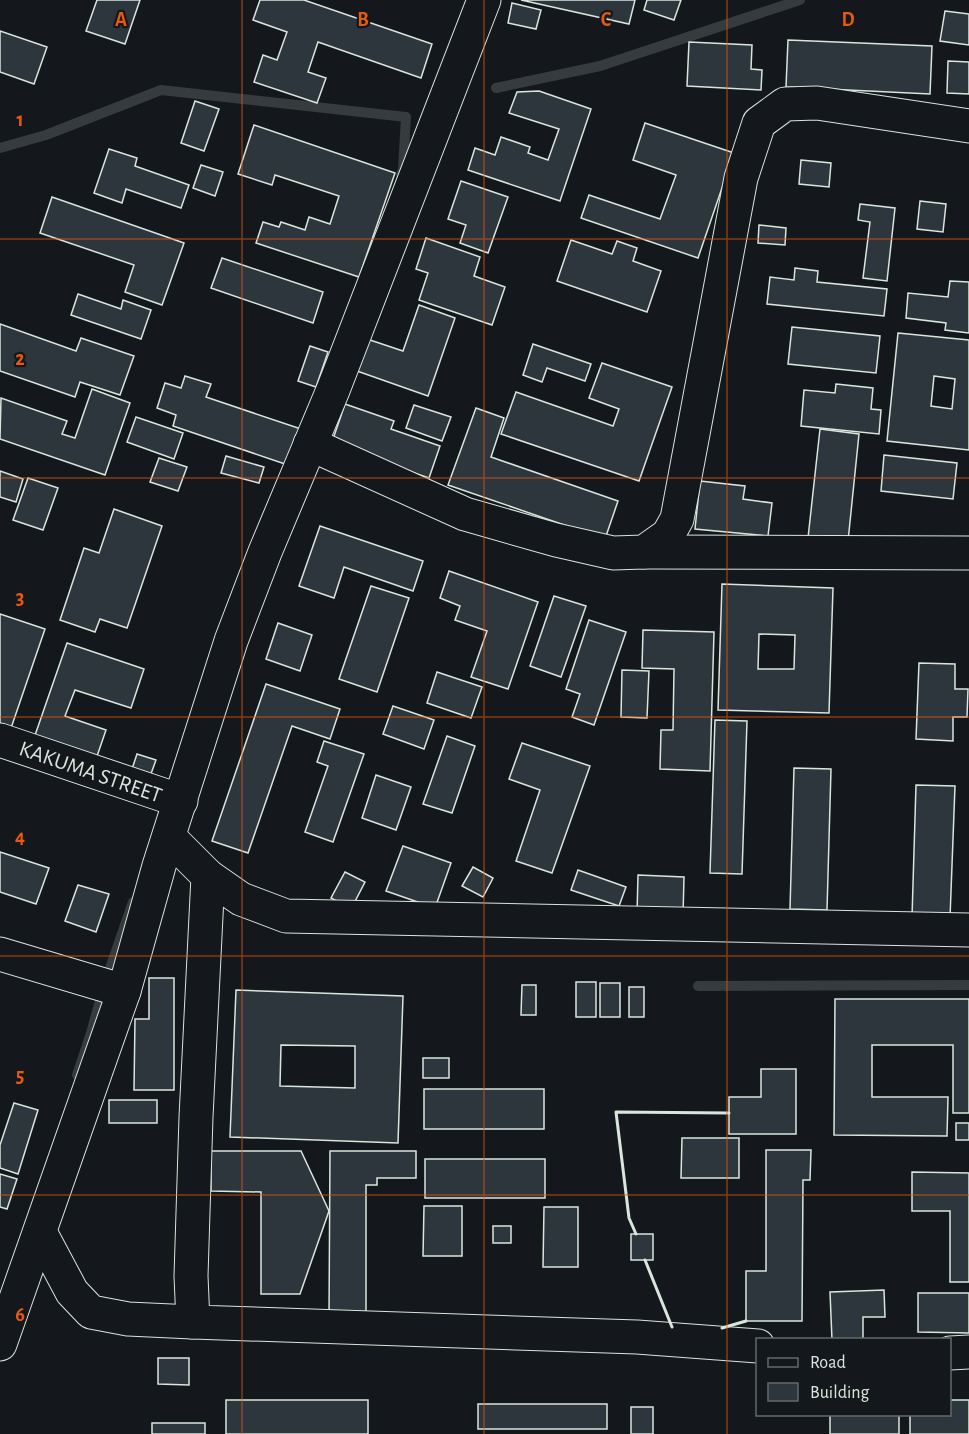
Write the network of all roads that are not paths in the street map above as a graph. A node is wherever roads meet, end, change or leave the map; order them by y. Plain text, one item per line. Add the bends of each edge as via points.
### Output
1 (479, 1) edge
2 (969, 126) edge
3 (310, 444) junction
4 (644, 552) junction
5 (969, 553) edge
6 (0, 740) edge
7 (181, 801) junction
8 (170, 837) junction
9 (208, 876) junction
10 (969, 930) edge
11 (0, 954) edge
12 (124, 991) junction
13 (40, 1232) junction
14 (194, 1322) junction
15 (0, 1344) edge
16 (756, 1346) edge
17 (969, 1352) edge
18 (951, 1353) edge

1 - 3 street
2 - 4 street via 817,103 785,105 759,123 741,178 678,519 668,535
3 - 4 street via 465,514 614,553
3 - 7 street via 231,641
4 - 5 street
6 - 7 street, KAKUMA STREET
7 - 8 street
8 - 9 street
8 - 12 street
9 - 10 street via 241,899 286,916
9 - 14 street via 191,1276
11 - 12 street
12 - 13 street
13 - 14 street via 72,1292 91,1312 128,1319
13 - 15 street
14 - 16 street via 638,1337
17 - 18 street

